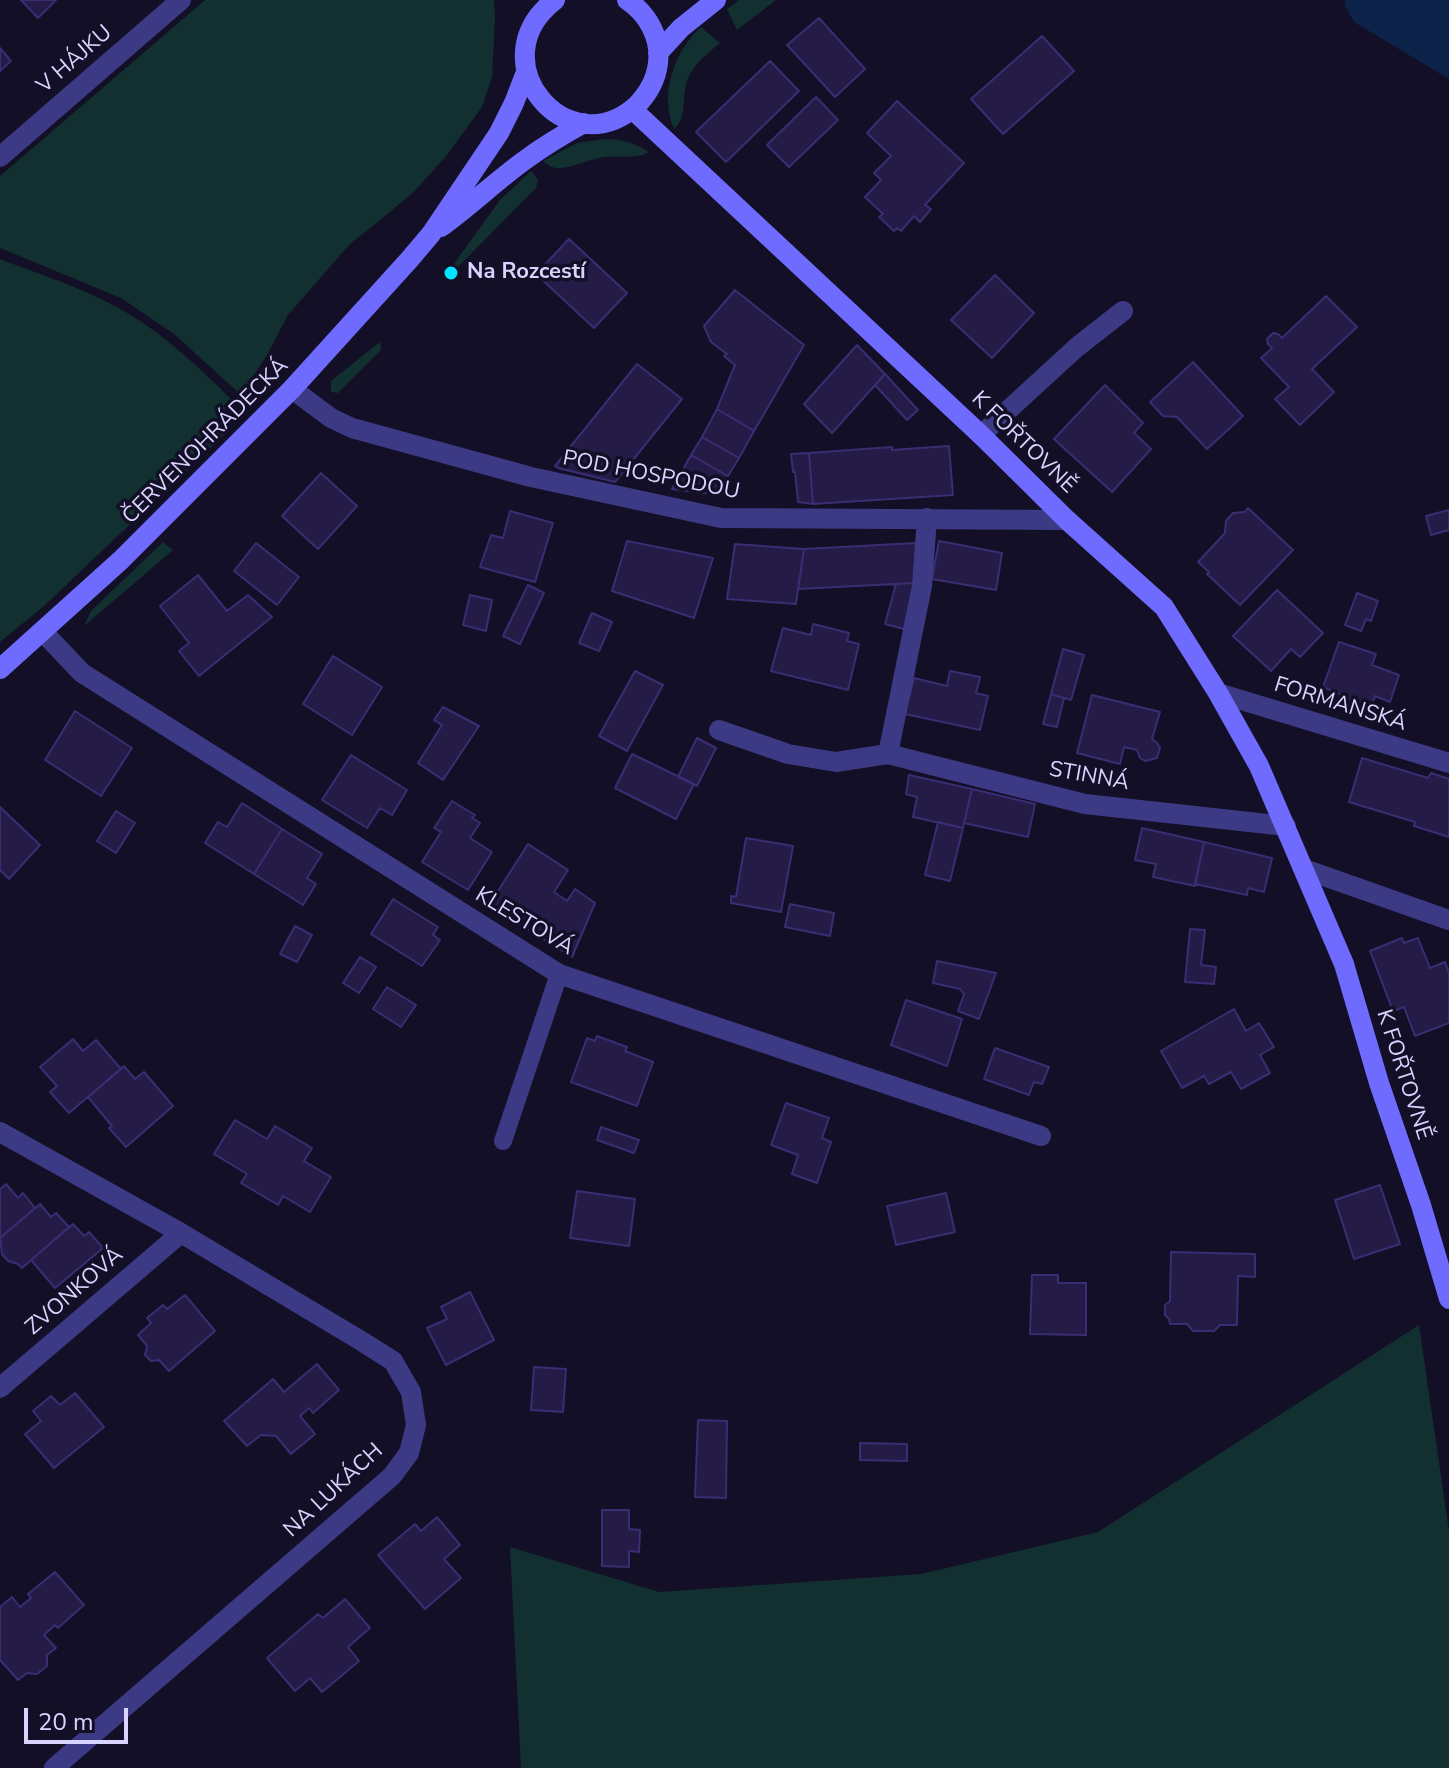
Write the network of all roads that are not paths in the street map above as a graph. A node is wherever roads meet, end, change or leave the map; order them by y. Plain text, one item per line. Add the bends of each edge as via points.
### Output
1 (181, 0) edge
2 (555, 0) edge
3 (627, 0) edge
4 (716, 0) edge
5 (658, 53) junction
6 (526, 72) junction
7 (632, 109) junction
8 (584, 123) junction
9 (0, 157) edge
10 (431, 234) junction
11 (1123, 311) dead end
12 (292, 389) junction
13 (981, 435) junction
14 (927, 518) junction
15 (1067, 520) junction
16 (43, 632) junction
17 (0, 669) edge
18 (1218, 693) junction
19 (719, 730) dead end
20 (888, 754) junction
21 (1449, 763) edge
22 (1286, 826) junction
23 (1304, 869) junction
24 (1449, 920) edge
25 (559, 974) junction
26 (0, 1132) edge
27 (1041, 1136) dead end
28 (503, 1141) dead end
29 (181, 1233) junction
30 (1449, 1299) edge
31 (0, 1388) edge
32 (54, 1768) edge

1 - 9 street, V HÁJKU
2 - 6 street, ČERVENOHRÁDECKÁ via 530,28
3 - 5 street via 650,23
4 - 5 street
5 - 7 street via 654,79
6 - 8 street via 545,105
6 - 10 street, ČERVENOHRÁDECKÁ via 499,133
7 - 8 street, ČERVENOHRÁDECKÁ via 616,119
7 - 13 street, K FOŘTOVNĚ
8 - 10 street, ČERVENOHRÁDECKÁ via 527,158
10 - 12 street, ČERVENOHRÁDECKÁ
11 - 13 street
12 - 14 street, POD HOSPODOU via 352,428 531,477 721,518
12 - 16 street, ČERVENOHRÁDECKÁ
13 - 15 street, K FOŘTOVNĚ
14 - 15 street, POD HOSPODOU
14 - 20 street via 922,586
15 - 18 street, K FOŘTOVNĚ via 1164,607
16 - 17 street, ČERVENOHRÁDECKÁ
16 - 25 street, KLESTOVÁ via 82,673
18 - 21 street, FORMANSKÁ
18 - 22 street, K FOŘTOVNĚ
19 - 20 street, STINNÁ via 788,754 836,762
20 - 22 street, STINNÁ via 1085,804
22 - 23 street, K FOŘTOVNĚ
23 - 24 street
23 - 30 street, K FOŘTOVNĚ via 1344,964
25 - 27 street, KLESTOVÁ
25 - 28 lane
26 - 29 street, NA LUKÁCH
29 - 31 street, ZVONKOVÁ
29 - 32 street, NA LUKÁCH via 393,1361 411,1392 416,1425 409,1453 392,1476

